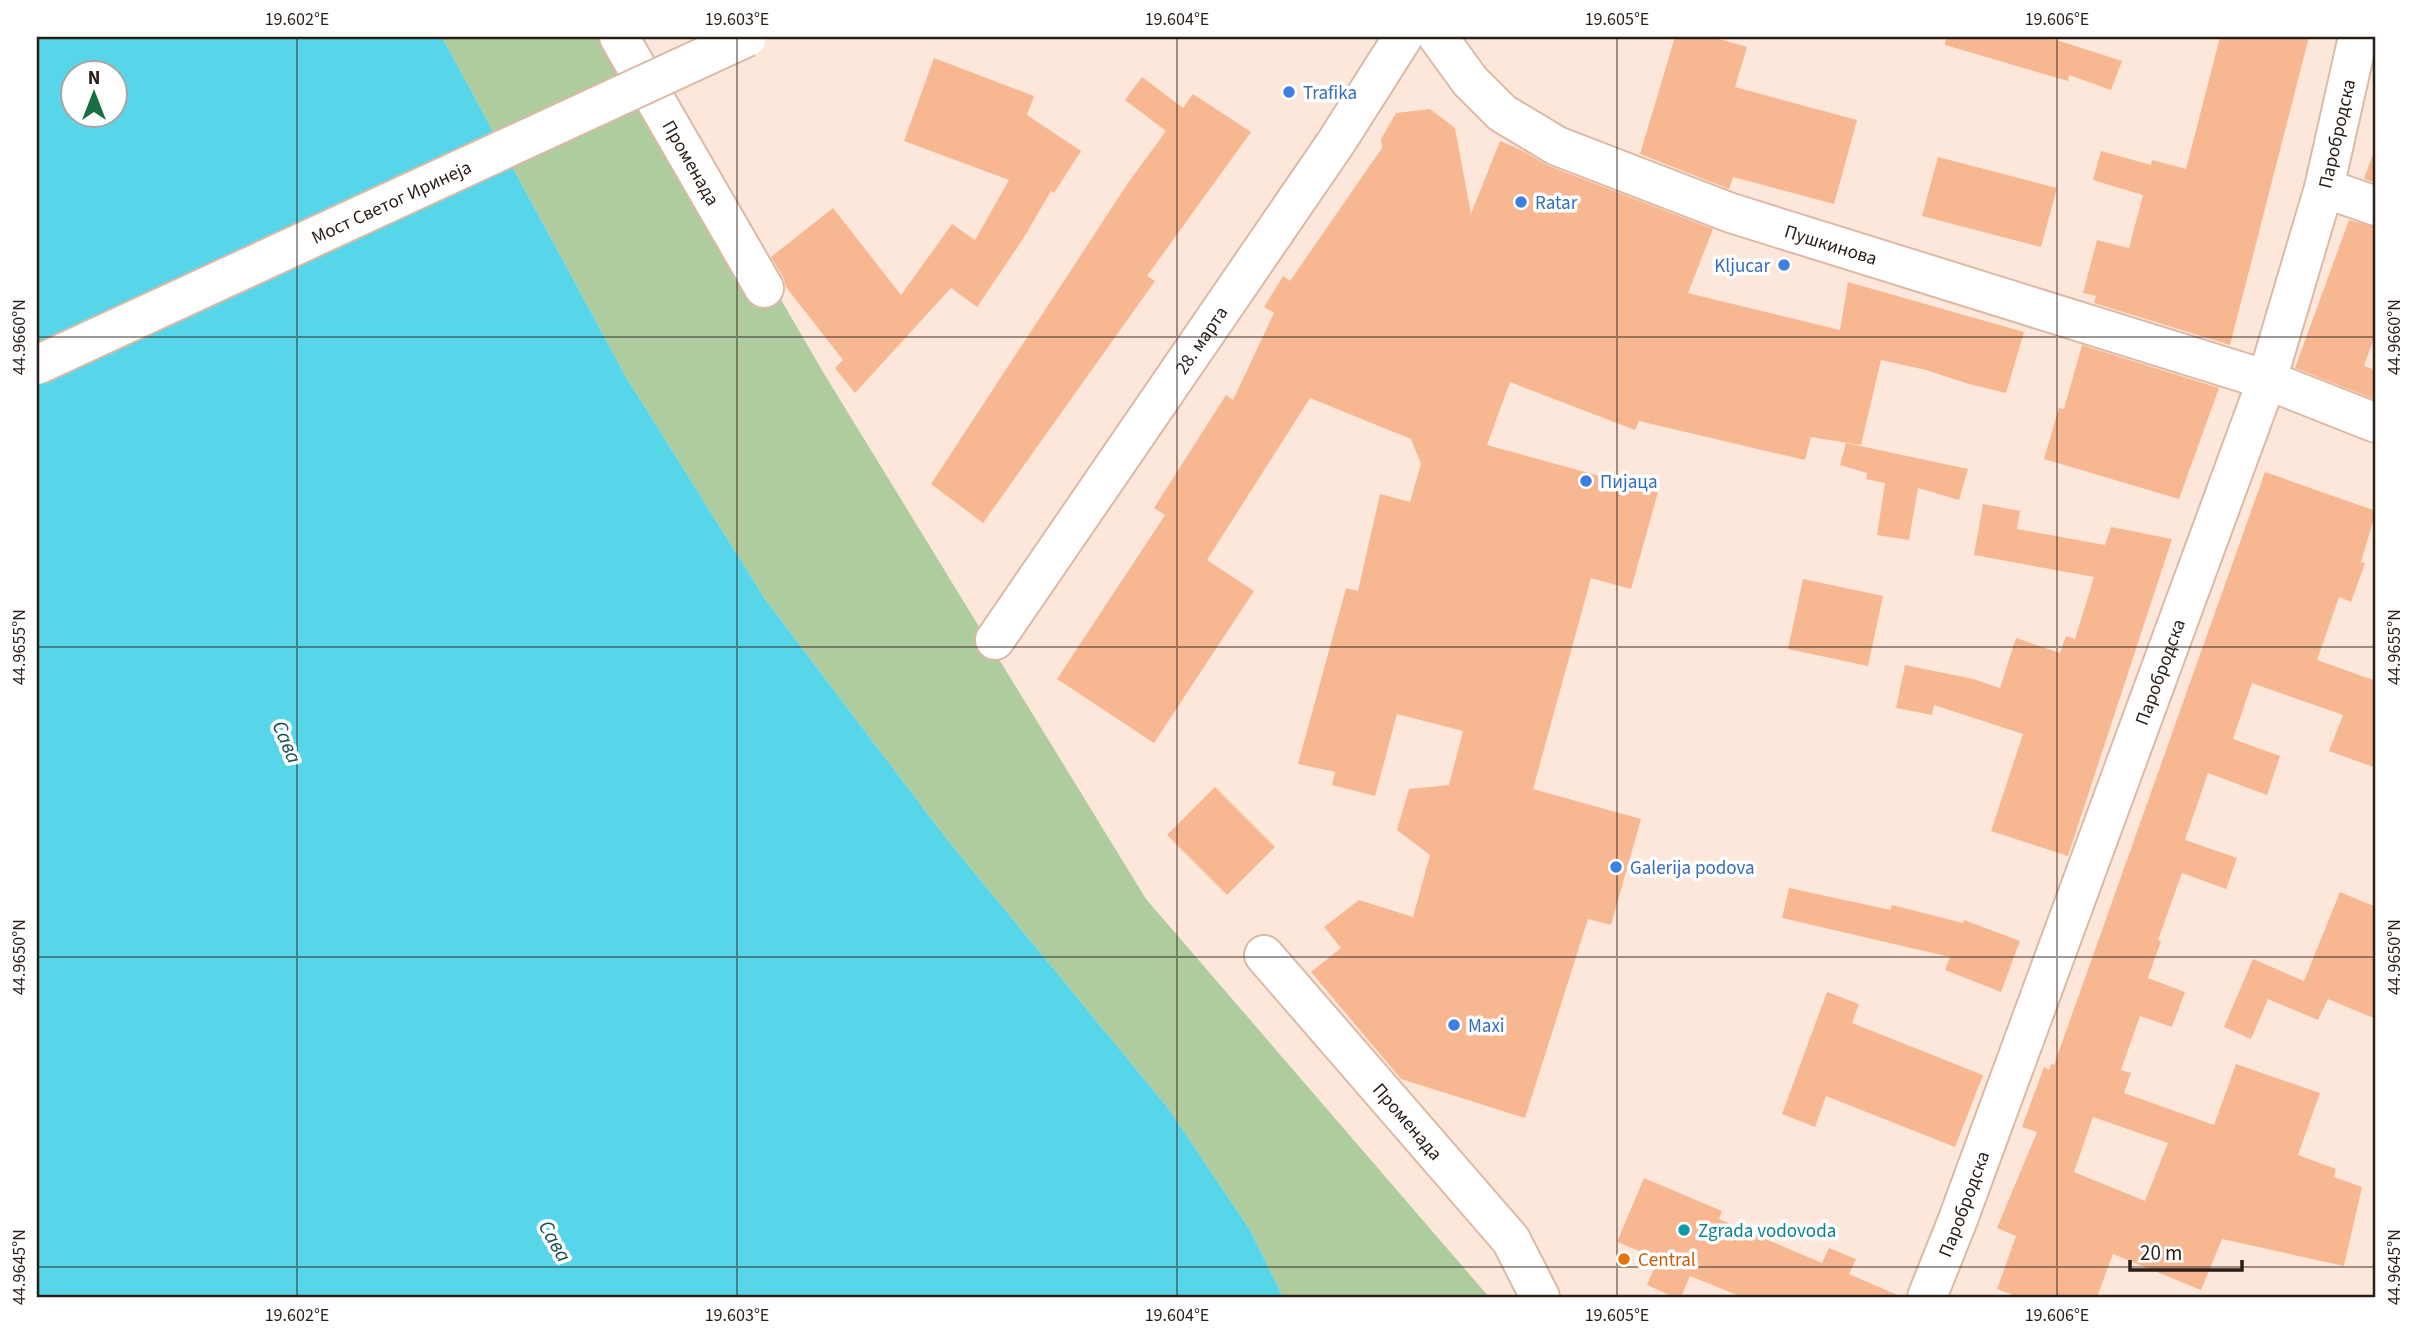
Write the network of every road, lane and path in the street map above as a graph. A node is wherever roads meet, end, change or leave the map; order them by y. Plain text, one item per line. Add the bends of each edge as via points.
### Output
1 (619, 37) edge
2 (747, 37) edge
3 (1404, 37) edge
4 (1437, 37) edge
5 (2358, 37) edge
6 (2324, 188) junction
7 (2376, 206) edge
8 (764, 288) dead end
9 (37, 365) edge
10 (2267, 380) junction
11 (2376, 423) edge
12 (995, 640) dead end
13 (1265, 955) dead end
14 (1540, 1297) edge
15 (1927, 1297) edge

1 - 8 street, Променада
2 - 9 street, Мост Светог Иринеја, bridge
3 - 12 street, 28. марта
4 - 10 street, Пушкинова via 1470,81 1502,113 1557,146 1731,213
5 - 6 street, Паробродска
6 - 7 street
6 - 10 street, Паробродска
10 - 11 street, Пушкинова
10 - 15 street, Паробродска
13 - 14 street, Променада via 1511,1240

